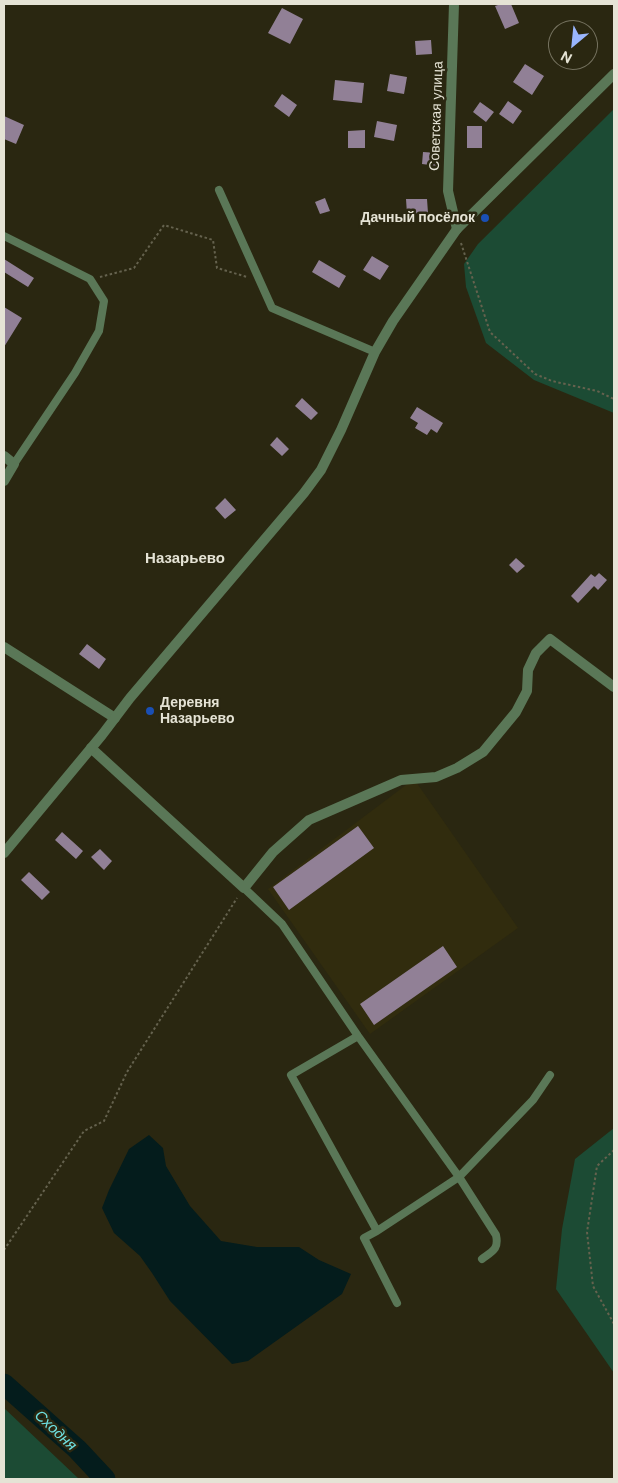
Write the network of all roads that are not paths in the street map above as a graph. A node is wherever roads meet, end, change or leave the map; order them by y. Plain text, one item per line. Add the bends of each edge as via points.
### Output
1 (454, 4) edge
2 (614, 74) edge
3 (219, 190) dead end
4 (457, 229) junction
5 (4, 236) edge
6 (375, 352) junction
7 (4, 456) edge
8 (14, 464) junction
9 (4, 481) edge
10 (4, 646) edge
11 (614, 687) edge
12 (115, 718) junction
13 (91, 748) junction
14 (4, 853) edge
15 (244, 888) junction
16 (358, 1036) junction
17 (550, 1075) dead end
18 (459, 1177) junction
19 (377, 1231) junction
20 (482, 1259) dead end
21 (397, 1303) dead end

1 - 4 street, Советская улица via 448,191
2 - 4 street
3 - 6 lane via 272,308
4 - 6 street
5 - 8 lane via 90,279 104,301 99,331
6 - 12 street via 321,470
7 - 8 street
8 - 9 street
10 - 12 street
11 - 15 street via 550,639 536,653 528,670 527,691 516,712 483,752 458,768 436,776 401,780 308,820 273,852
12 - 13 street
13 - 14 street
13 - 15 street
15 - 16 lane via 282,924
16 - 18 lane
16 - 19 lane via 291,1075
17 - 18 lane via 533,1100
18 - 19 lane
18 - 20 lane via 496,1235 498,1243 495,1249
19 - 21 lane via 364,1238

